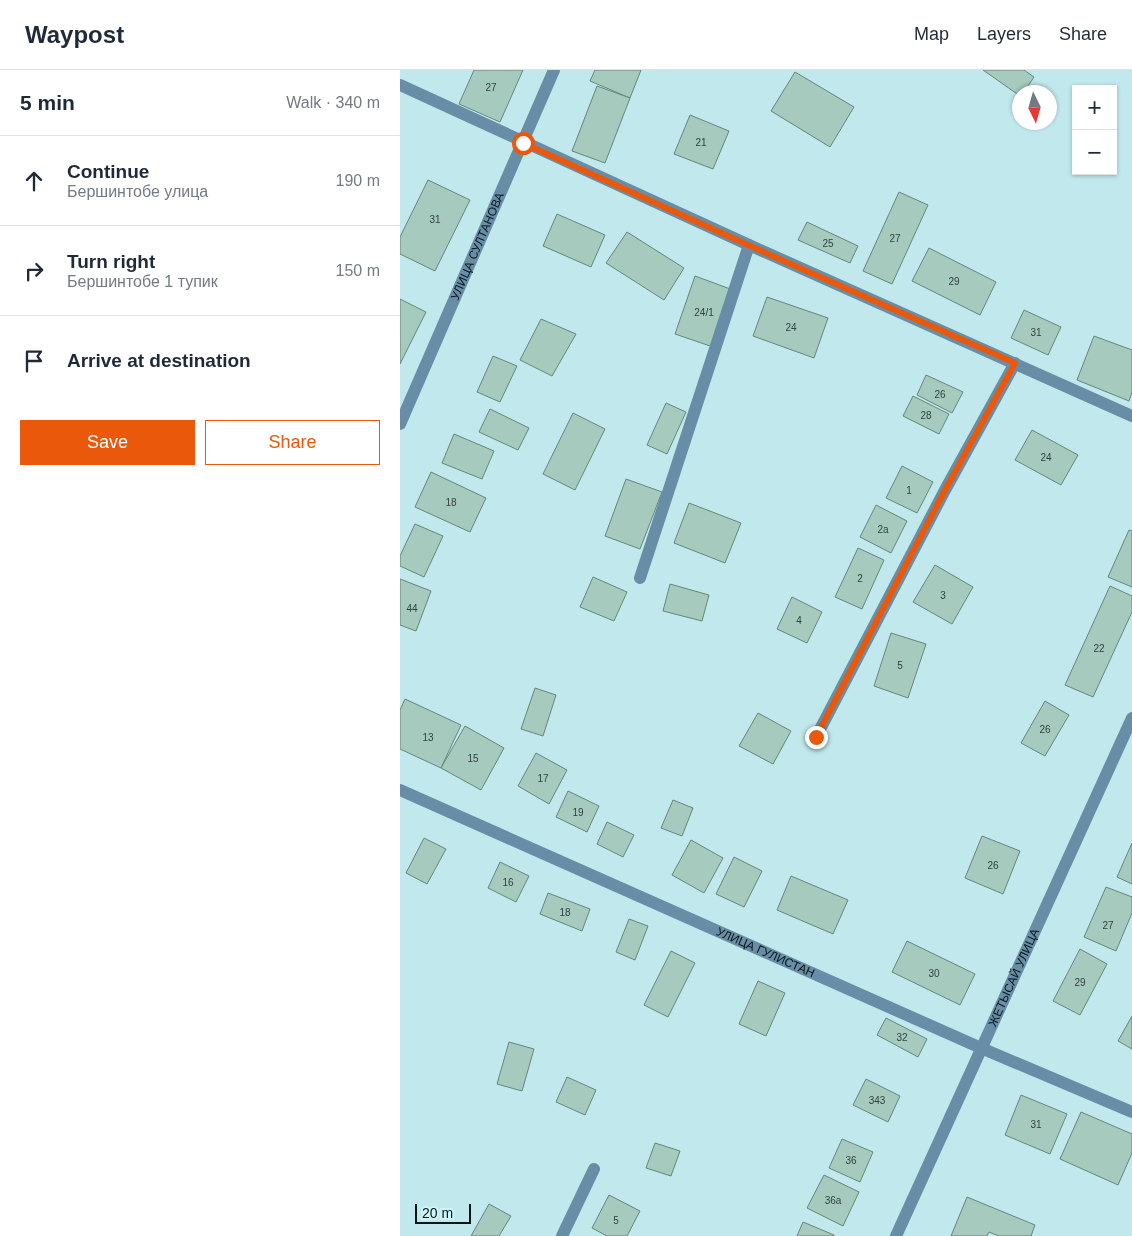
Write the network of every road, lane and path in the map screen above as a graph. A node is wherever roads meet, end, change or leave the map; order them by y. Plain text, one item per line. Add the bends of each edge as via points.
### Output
1 (554, 70) edge
2 (400, 85) edge
3 (523, 143) junction
4 (748, 245) junction
5 (1015, 363) junction
6 (1132, 416) edge
7 (400, 424) edge
8 (640, 578) dead end
9 (1132, 718) edge
10 (816, 737) dead end
11 (400, 790) edge
12 (981, 1048) junction
13 (1132, 1112) edge
14 (594, 1168) dead end
15 (562, 1236) edge
16 (896, 1236) edge

1 - 3 street, УЛИЦА СУЛТАНОВА
2 - 3 street
3 - 4 street
3 - 7 street, УЛИЦА СУЛТАНОВА
4 - 5 street
4 - 8 street
5 - 6 street
5 - 10 street
9 - 12 street, ЖЕТЫСАЙ УЛИЦА
11 - 12 street, УЛИЦА ГУЛИСТАН
12 - 13 street, УЛИЦА ГУЛИСТАН
12 - 16 street, ЖЕТЫСАЙ УЛИЦА
14 - 15 street

